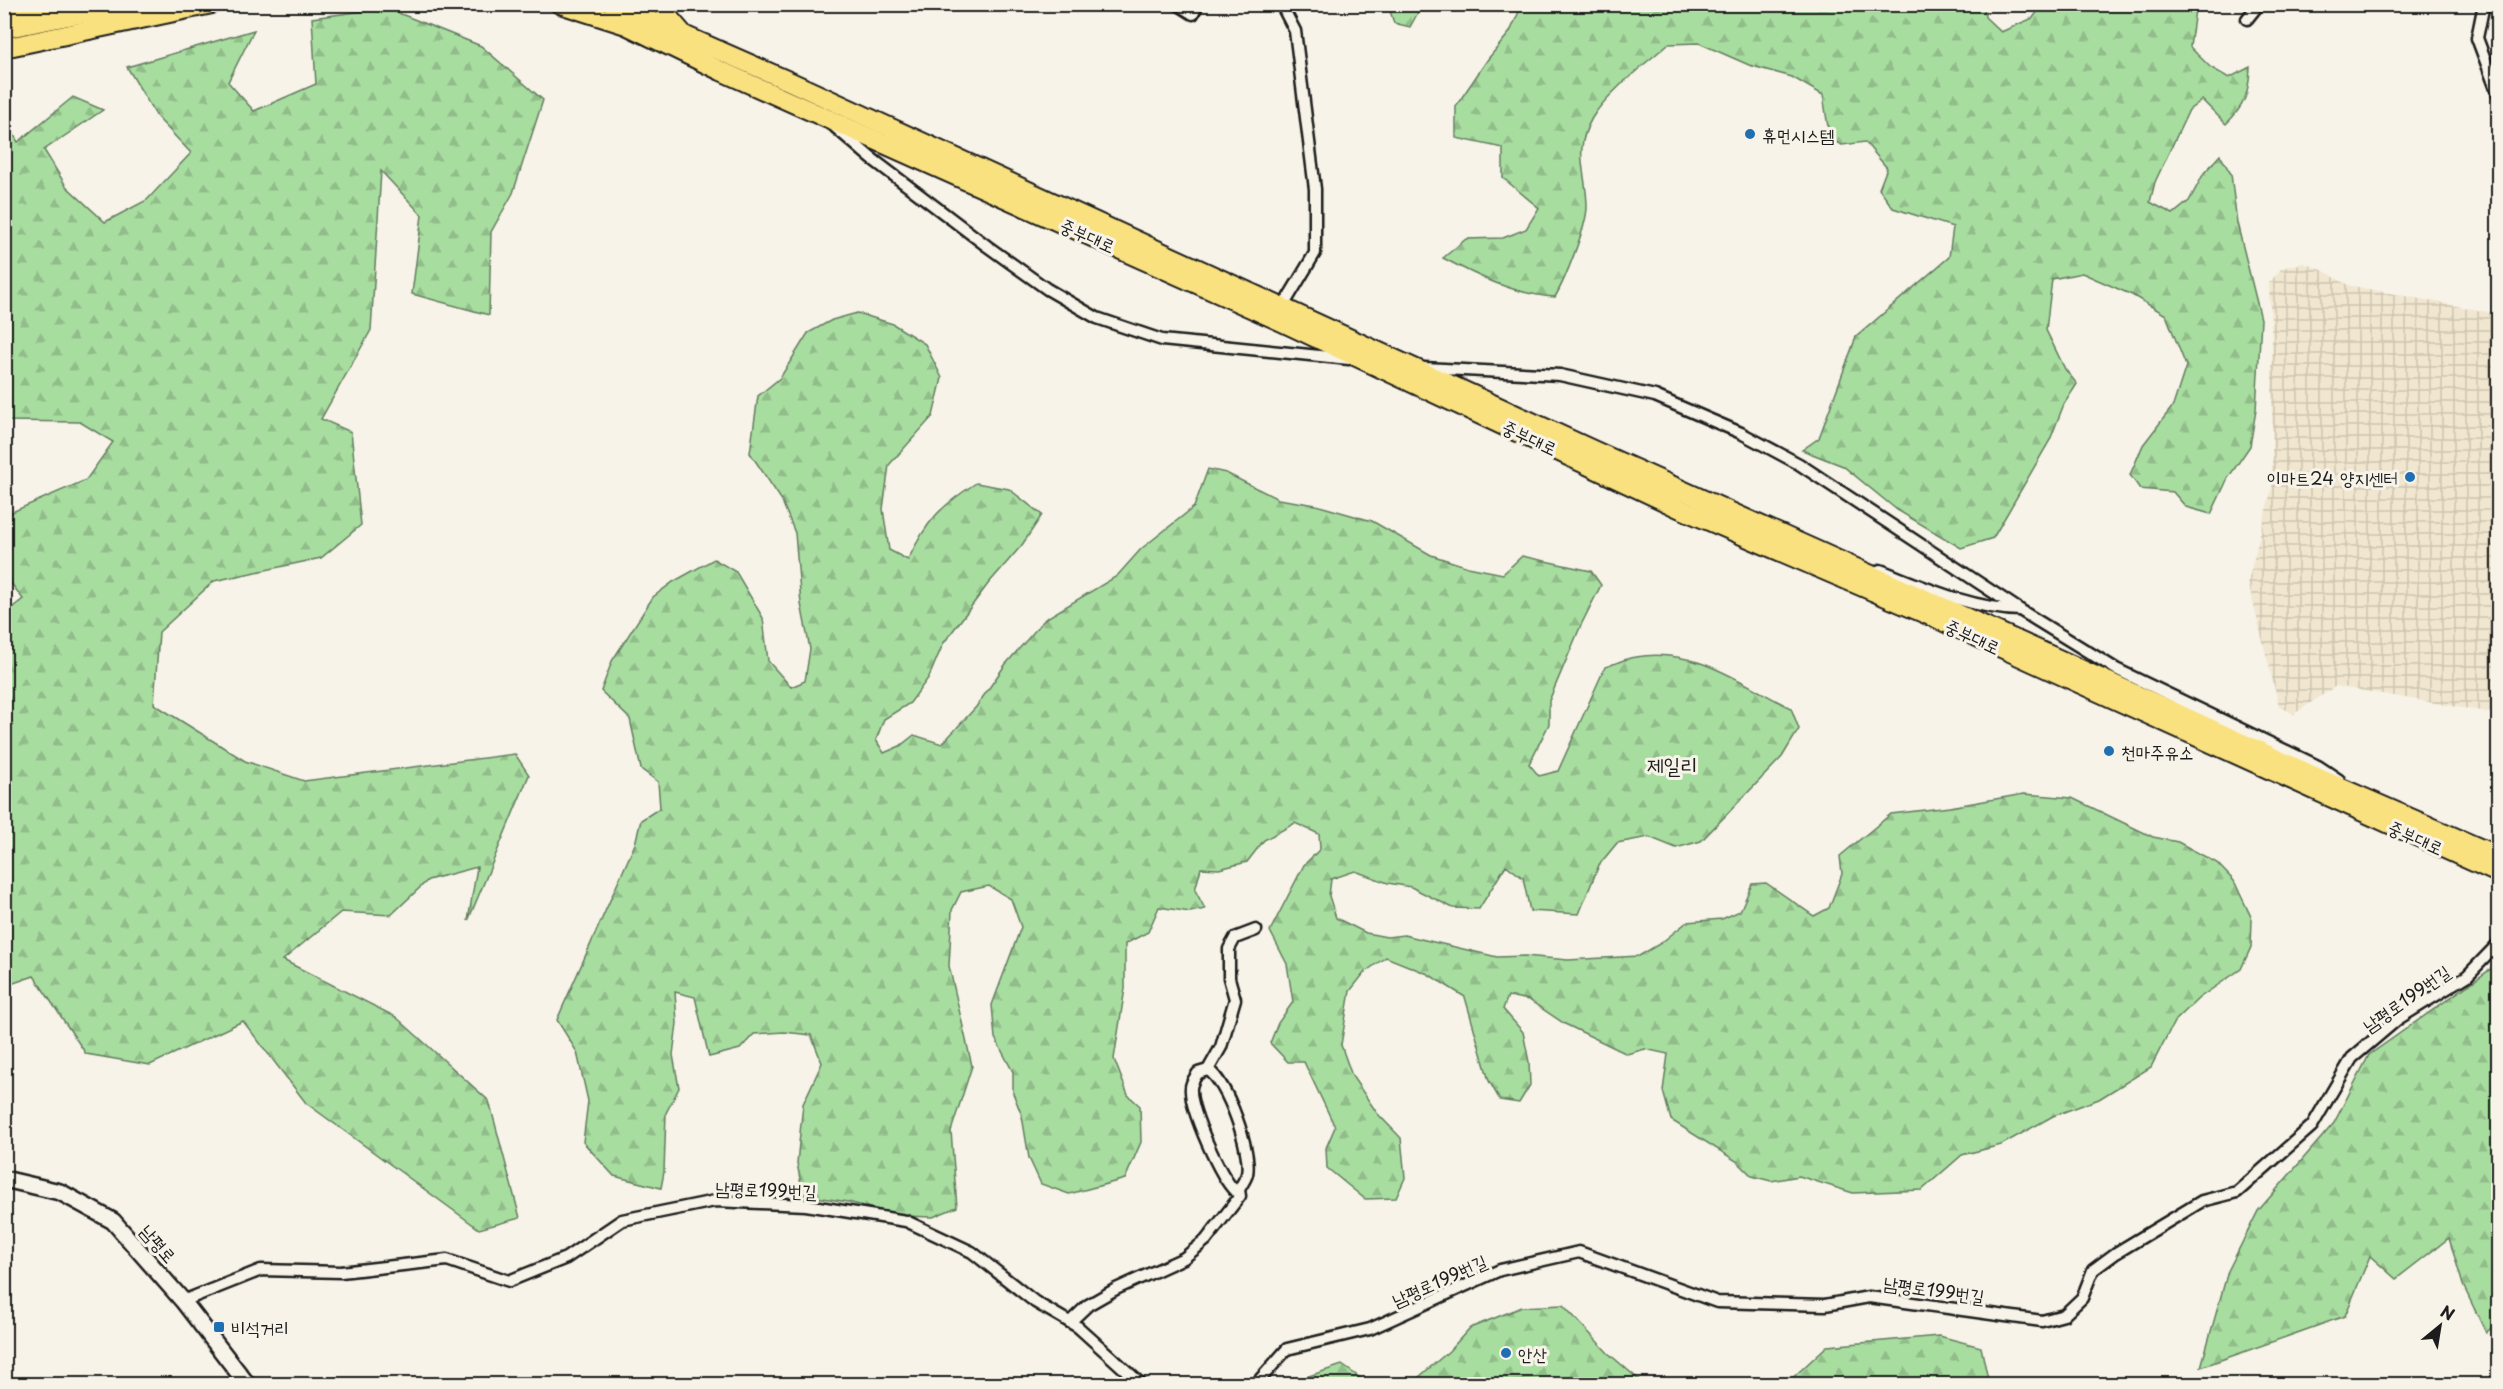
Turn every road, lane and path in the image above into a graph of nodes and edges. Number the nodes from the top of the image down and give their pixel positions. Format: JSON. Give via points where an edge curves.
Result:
{"nodes":[{"id":1,"x":139,"y":4,"type":"edge"},
{"id":2,"x":212,"y":4,"type":"edge"},
{"id":3,"x":560,"y":4,"type":"edge"},
{"id":4,"x":613,"y":4,"type":"edge"},
{"id":5,"x":663,"y":4,"type":"edge"},
{"id":6,"x":1177,"y":4,"type":"edge"},
{"id":7,"x":1198,"y":4,"type":"edge"},
{"id":8,"x":1281,"y":4,"type":"edge"},
{"id":9,"x":2259,"y":4,"type":"edge"},
{"id":10,"x":2484,"y":4,"type":"edge"},
{"id":11,"x":60,"y":9,"type":"edge"},
{"id":12,"x":4,"y":16,"type":"edge"},
{"id":13,"x":2247,"y":19,"type":"dead end"},
{"id":14,"x":4,"y":29,"type":"edge"},
{"id":15,"x":684,"y":35,"type":"junction"},
{"id":16,"x":4,"y":48,"type":"edge"},
{"id":17,"x":2499,"y":94,"type":"edge"},
{"id":18,"x":822,"y":115,"type":"junction"},
{"id":19,"x":1282,"y":308,"type":"junction"},
{"id":20,"x":1361,"y":360,"type":"junction"},
{"id":21,"x":1412,"y":367,"type":"junction"},
{"id":22,"x":1848,"y":565,"type":"junction"},
{"id":23,"x":2020,"y":610,"type":"junction"},
{"id":24,"x":2361,"y":795,"type":"junction"},
{"id":25,"x":2499,"y":856,"type":"edge"},
{"id":26,"x":2499,"y":873,"type":"edge"},
{"id":27,"x":1256,"y":930,"type":"dead end"},
{"id":28,"x":2499,"y":944,"type":"edge"},
{"id":29,"x":1208,"y":1070,"type":"junction"},
{"id":30,"x":4,"y":1179,"type":"edge"},
{"id":31,"x":1239,"y":1190,"type":"junction"},
{"id":32,"x":183,"y":1301,"type":"junction"},
{"id":33,"x":1070,"y":1322,"type":"junction"},
{"id":34,"x":247,"y":1384,"type":"edge"},
{"id":35,"x":1140,"y":1384,"type":"edge"},
{"id":36,"x":1256,"y":1384,"type":"edge"}],
"edges":[{"from":1,"to":11,"type":"main road"},
{"from":2,"to":16,"type":"main road"},
{"from":3,"to":18,"type":"main road","name":"중부대로","via":[[626,25]]},
{"from":4,"to":15,"type":"main road","name":"중부대로"},
{"from":5,"to":15,"type":"main road"},
{"from":6,"to":7,"type":"street","via":[[1193,14]]},
{"from":8,"to":19,"type":"street","via":[[1295,31],[1315,189],[1315,253]]},
{"from":9,"to":13,"type":"street"},
{"from":10,"to":17,"type":"street","via":[[2477,38]]},
{"from":11,"to":12,"type":"main road"},
{"from":11,"to":14,"type":"main road"},
{"from":15,"to":19,"type":"main road","name":"중부대로"},
{"from":18,"to":20,"type":"main road","name":"중부대로"},
{"from":18,"to":20,"type":"street","via":[[871,158],[987,246],[1047,289],[1097,318],[1162,340]]},
{"from":19,"to":21,"type":"main road","name":"중부대로"},
{"from":20,"to":26,"type":"main road","name":"중부대로","via":[[1682,509],[1935,618]]},
{"from":21,"to":22,"type":"main road","name":"중부대로"},
{"from":21,"to":23,"type":"street","via":[[1560,375],[1655,396],[1741,433],[1799,465]]},
{"from":22,"to":23,"type":"street","via":[[1879,569],[1934,591],[1997,609]]},
{"from":22,"to":24,"type":"main road","name":"중부대로"},
{"from":23,"to":24,"type":"street","via":[[2116,669],[2318,766]]},
{"from":24,"to":25,"type":"main road","name":"중부대로"},
{"from":27,"to":29,"type":"street","via":[[1235,938],[1230,949],[1229,978],[1235,999],[1221,1047]]},
{"from":28,"to":36,"type":"street","name":"남평로199번길","via":[[2467,976],[2398,1019],[2352,1058],[2312,1126],[2238,1192],[2202,1201],[2116,1253],[2093,1270],[2082,1298],[2064,1315],[2042,1321],[1869,1297],[1825,1305],[1718,1302],[1579,1252],[1500,1270],[1370,1329],[1287,1349]]},
{"from":29,"to":31,"type":"street","via":[[1228,1097],[1246,1148],[1247,1173]]},
{"from":29,"to":31,"type":"street","via":[[1198,1073],[1190,1092],[1218,1167],[1229,1186]]},
{"from":30,"to":32,"type":"street","name":"남평로","via":[[60,1192],[113,1221]]},
{"from":31,"to":33,"type":"street","via":[[1240,1196],[1206,1240],[1184,1258],[1088,1305]]},
{"from":32,"to":33,"type":"street","name":"남평로199번길","via":[[261,1270],[340,1272],[447,1260],[509,1281],[566,1258],[622,1220],[715,1202],[806,1205],[906,1221],[972,1252],[1035,1302]]},
{"from":32,"to":34,"type":"street","name":"남평로"},
{"from":33,"to":35,"type":"street","name":"남평로199번길"}]}
